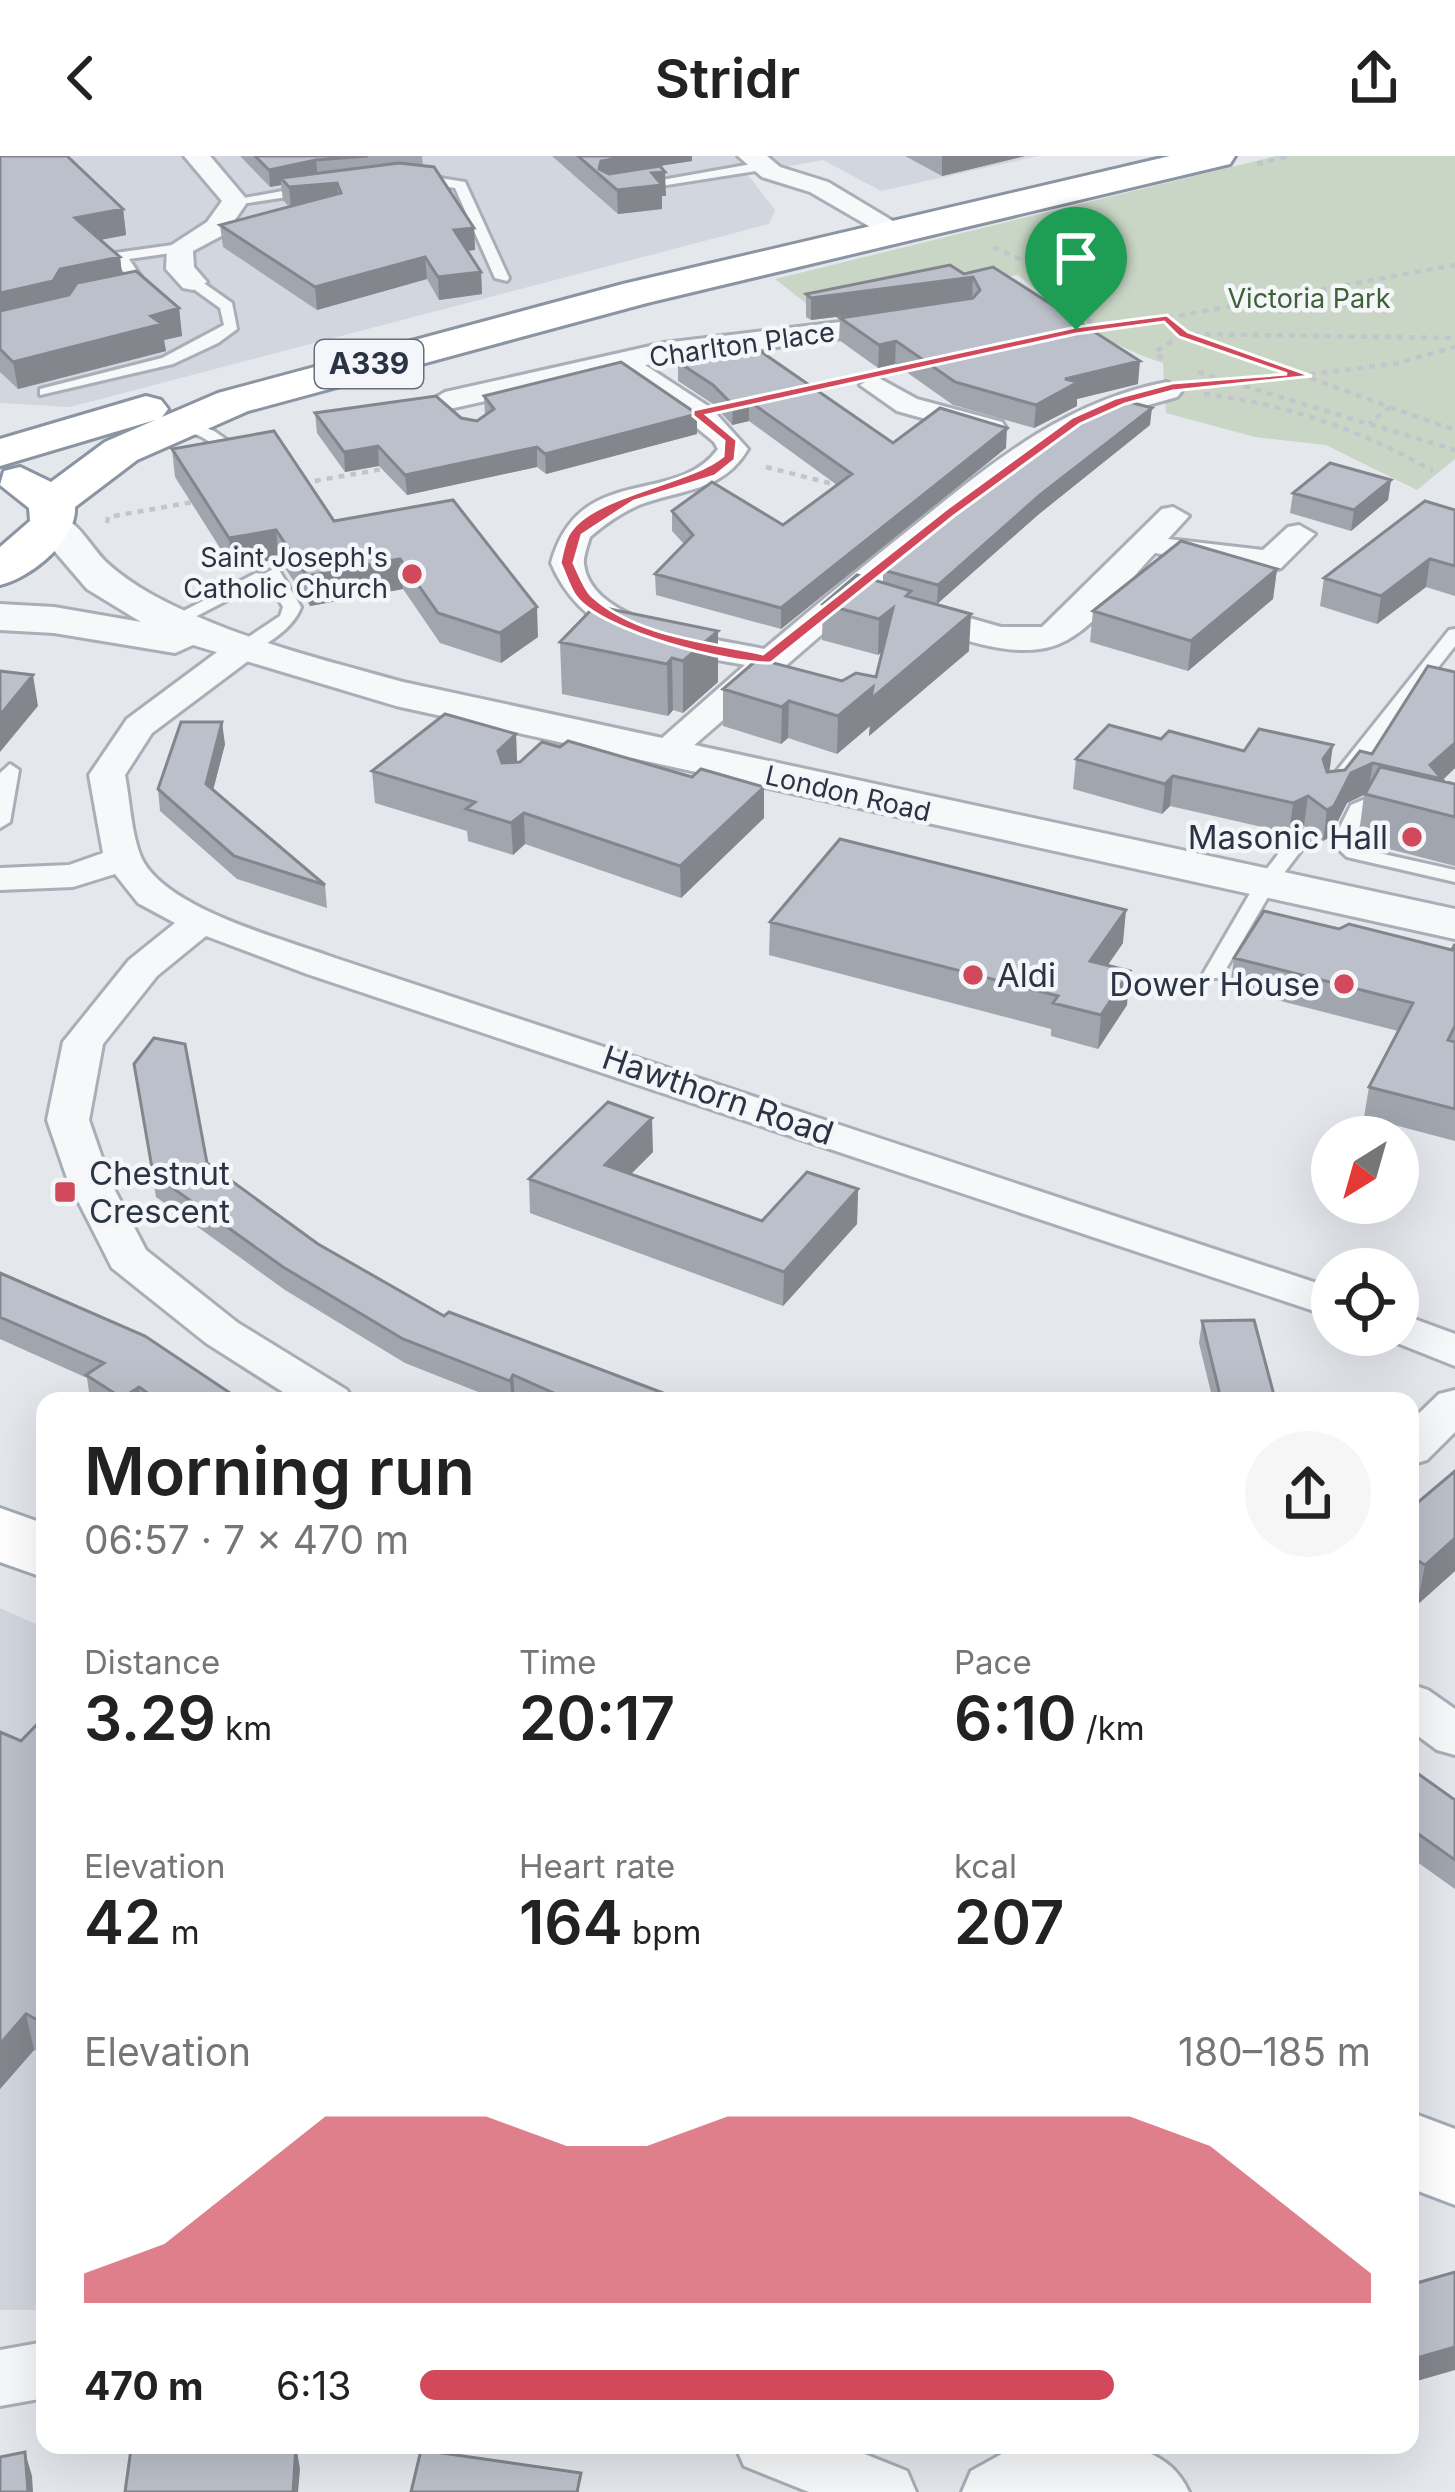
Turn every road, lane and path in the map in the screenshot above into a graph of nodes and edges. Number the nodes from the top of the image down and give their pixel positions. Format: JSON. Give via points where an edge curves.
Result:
{"nodes":[{"id":1,"x":197,"y":156,"type":"edge"},
{"id":2,"x":1217,"y":156,"type":"edge"},
{"id":3,"x":762,"y":165,"type":"edge"},
{"id":4,"x":1123,"y":168,"type":"edge"},
{"id":5,"x":384,"y":180,"type":"edge"},
{"id":6,"x":341,"y":186,"type":"edge"},
{"id":7,"x":608,"y":190,"type":"edge"},
{"id":8,"x":239,"y":214,"type":"junction"},
{"id":9,"x":814,"y":218,"type":"junction"},
{"id":10,"x":883,"y":223,"type":"junction"},
{"id":11,"x":984,"y":239,"type":"dead end"},
{"id":12,"x":180,"y":248,"type":"junction"},
{"id":13,"x":1455,"y":265,"type":"edge"},
{"id":14,"x":502,"y":278,"type":"dead end"},
{"id":15,"x":193,"y":283,"type":"joint"},
{"id":16,"x":106,"y":296,"type":"edge"},
{"id":17,"x":932,"y":316,"type":"edge"},
{"id":18,"x":1167,"y":318,"type":"junction"},
{"id":19,"x":1102,"y":327,"type":"junction"},
{"id":20,"x":1187,"y":334,"type":"junction"},
{"id":21,"x":1094,"y":339,"type":"edge"},
{"id":22,"x":1455,"y":343,"type":"edge"},
{"id":23,"x":1146,"y":359,"type":"dead end"},
{"id":24,"x":623,"y":364,"type":"junction"},
{"id":25,"x":1305,"y":376,"type":"junction"},
{"id":26,"x":1176,"y":379,"type":"junction"},
{"id":27,"x":862,"y":383,"type":"joint"},
{"id":28,"x":1229,"y":383,"type":"junction"},
{"id":29,"x":46,"y":392,"type":"edge"},
{"id":30,"x":789,"y":393,"type":"edge"},
{"id":31,"x":1390,"y":407,"type":"junction"},
{"id":32,"x":178,"y":422,"type":"junction"},
{"id":33,"x":1368,"y":425,"type":"junction"},
{"id":34,"x":476,"y":428,"type":"edge"},
{"id":35,"x":86,"y":429,"type":"junction"},
{"id":36,"x":1455,"y":430,"type":"edge"},
{"id":37,"x":0,"y":435,"type":"edge"},
{"id":38,"x":1040,"y":444,"type":"junction"},
{"id":39,"x":1455,"y":450,"type":"edge"},
{"id":40,"x":0,"y":453,"type":"edge"},
{"id":41,"x":239,"y":454,"type":"edge"},
{"id":42,"x":730,"y":458,"type":"junction"},
{"id":43,"x":407,"y":464,"type":"edge"},
{"id":44,"x":1432,"y":471,"type":"dead end"},
{"id":45,"x":0,"y":474,"type":"edge"},
{"id":46,"x":296,"y":484,"type":"edge"},
{"id":47,"x":207,"y":499,"type":"edge"},
{"id":48,"x":950,"y":513,"type":"junction"},
{"id":49,"x":52,"y":514,"type":"junction"},
{"id":50,"x":1173,"y":516,"type":"dead end"},
{"id":51,"x":108,"y":517,"type":"dead end"},
{"id":52,"x":1299,"y":534,"type":"dead end"},
{"id":53,"x":1140,"y":546,"type":"junction"},
{"id":54,"x":0,"y":571,"type":"edge"},
{"id":55,"x":847,"y":594,"type":"junction"},
{"id":56,"x":0,"y":617,"type":"edge"},
{"id":57,"x":162,"y":627,"type":"junction"},
{"id":58,"x":1455,"y":634,"type":"edge"},
{"id":59,"x":244,"y":649,"type":"junction"},
{"id":60,"x":757,"y":676,"type":"junction"},
{"id":61,"x":665,"y":753,"type":"junction"},
{"id":62,"x":10,"y":770,"type":"dead end"},
{"id":63,"x":1330,"y":793,"type":"edge"},
{"id":64,"x":0,"y":822,"type":"edge"},
{"id":65,"x":1455,"y":824,"type":"edge"},
{"id":66,"x":1302,"y":836,"type":"edge"},
{"id":67,"x":123,"y":859,"type":"junction"},
{"id":68,"x":1455,"y":876,"type":"edge"},
{"id":69,"x":0,"y":879,"type":"edge"},
{"id":70,"x":1266,"y":883,"type":"junction"},
{"id":71,"x":201,"y":921,"type":"junction"},
{"id":72,"x":1455,"y":924,"type":"edge"},
{"id":73,"x":1213,"y":974,"type":"dead end"},
{"id":74,"x":1311,"y":1296,"type":"edge"},
{"id":75,"x":1419,"y":1336,"type":"edge"},
{"id":76,"x":1455,"y":1351,"type":"edge"},
{"id":77,"x":316,"y":1392,"type":"edge"},
{"id":78,"x":1455,"y":1406,"type":"edge"},
{"id":79,"x":1419,"y":1440,"type":"edge"},
{"id":80,"x":0,"y":1533,"type":"edge"},
{"id":81,"x":36,"y":1549,"type":"edge"},
{"id":82,"x":1419,"y":1710,"type":"edge"},
{"id":83,"x":1455,"y":1736,"type":"edge"},
{"id":84,"x":1419,"y":2152,"type":"edge"},
{"id":85,"x":1455,"y":2168,"type":"edge"},
{"id":86,"x":36,"y":2372,"type":"edge"},
{"id":87,"x":0,"y":2378,"type":"edge"},
{"id":88,"x":789,"y":2454,"type":"edge"},
{"id":89,"x":1150,"y":2471,"type":"edge"},
{"id":90,"x":884,"y":2492,"type":"edge"},
{"id":91,"x":994,"y":2492,"type":"edge"}],
"edges":[{"from":1,"to":8,"type":"street"},
{"from":2,"to":4,"type":"main road","number":"A339"},
{"from":3,"to":7,"type":"lane"},
{"from":3,"to":9,"type":"street","via":[[776,188]]},
{"from":3,"to":10,"type":"street"},
{"from":4,"to":10,"type":"main road","number":"A339"},
{"from":5,"to":14,"type":"lane","via":[[423,176],[460,185]]},
{"from":6,"to":8,"type":"lane"},
{"from":8,"to":12,"type":"street"},
{"from":9,"to":10,"type":"main road"},
{"from":9,"to":35,"type":"main road","number":"A339"},
{"from":10,"to":32,"type":"main road","number":"A339"},
{"from":11,"to":19,"type":"path","via":[[1056,275],[1052,293]]},
{"from":12,"to":15,"type":"street","via":[[179,269]]},
{"from":12,"to":16,"type":"lane","via":[[120,256],[142,289]]},
{"from":13,"to":18,"type":"path"},
{"from":15,"to":29,"type":"lane","via":[[227,306],[232,326],[212,343]]},
{"from":17,"to":24,"type":"street","name":"Charlton Place"},
{"from":18,"to":19,"type":"path"},
{"from":18,"to":20,"type":"path"},
{"from":19,"to":21,"type":"path","via":[[1076,330]]},
{"from":20,"to":22,"type":"path"},
{"from":20,"to":23,"type":"path","via":[[1155,352],[1163,360]]},
{"from":20,"to":25,"type":"path"},
{"from":22,"to":25,"type":"path","via":[[1394,364]]},
{"from":24,"to":34,"type":"street","name":"Charlton Place","via":[[434,403]]},
{"from":24,"to":42,"type":"street","name":"Charlton Place","via":[[730,440]]},
{"from":25,"to":28,"type":"path"},
{"from":25,"to":31,"type":"path"},
{"from":26,"to":28,"type":"path"},
{"from":26,"to":28,"type":"path"},
{"from":26,"to":38,"type":"street"},
{"from":26,"to":44,"type":"path","via":[[1316,416]]},
{"from":27,"to":30,"type":"path"},
{"from":27,"to":38,"type":"street","via":[[907,405]]},
{"from":28,"to":33,"type":"path"},
{"from":31,"to":33,"type":"path"},
{"from":31,"to":36,"type":"path"},
{"from":32,"to":41,"type":"lane"},
{"from":32,"to":49,"type":"main road","number":"A339","via":[[121,451]]},
{"from":33,"to":39,"type":"path"},
{"from":35,"to":37,"type":"main road"},
{"from":35,"to":40,"type":"main road","number":"A339"},
{"from":38,"to":48,"type":"street"},
{"from":42,"to":48,"type":"path"},
{"from":42,"to":60,"type":"street","via":[[711,473],[599,513],[575,533],[567,563],[583,597],[620,621]]},
{"from":43,"to":46,"type":"path"},
{"from":45,"to":49,"type":"main road","via":[[32,487]]},
{"from":47,"to":51,"type":"path"},
{"from":48,"to":55,"type":"street"},
{"from":49,"to":54,"type":"main road","number":"A339"},
{"from":49,"to":57,"type":"street","name":"London Road","via":[[98,578]]},
{"from":50,"to":53,"type":"street"},
{"from":52,"to":53,"type":"street","via":[[1270,561]]},
{"from":53,"to":55,"type":"street","via":[[1066,630],[1048,637],[1001,635]]},
{"from":55,"to":60,"type":"street"},
{"from":56,"to":57,"type":"street","name":"London Road"},
{"from":57,"to":59,"type":"street","name":"London Road"},
{"from":57,"to":59,"type":"lane","via":[[265,576],[292,607],[288,619]]},
{"from":58,"to":63,"type":"lane"},
{"from":59,"to":61,"type":"street","name":"London Road","via":[[562,740]]},
{"from":59,"to":67,"type":"street","via":[[139,727],[107,775]]},
{"from":60,"to":61,"type":"street"},
{"from":61,"to":70,"type":"street","name":"London Road","via":[[710,777]]},
{"from":62,"to":64,"type":"lane"},
{"from":65,"to":68,"type":"lane","via":[[1370,803],[1358,809],[1342,843],[1354,853]]},
{"from":66,"to":70,"type":"lane"},
{"from":67,"to":69,"type":"street","via":[[73,876]]},
{"from":67,"to":71,"type":"street","name":"Hawthorn Road","via":[[151,895]]},
{"from":70,"to":72,"type":"street","name":"London Road"},
{"from":70,"to":73,"type":"lane","via":[[1251,928]]},
{"from":71,"to":74,"type":"street","name":"Hawthorn Road"},
{"from":71,"to":77,"type":"street","via":[[143,968],[83,1042],[68,1120],[128,1258],[221,1333]]},
{"from":75,"to":76,"type":"street"},
{"from":78,"to":79,"type":"street"},
{"from":80,"to":81,"type":"main road"},
{"from":82,"to":83,"type":"street"},
{"from":84,"to":85,"type":"main road"},
{"from":86,"to":87,"type":"street"},
{"from":88,"to":90,"type":"street"},
{"from":89,"to":91,"type":"street","via":[[1072,2461],[1039,2466]]}]}
